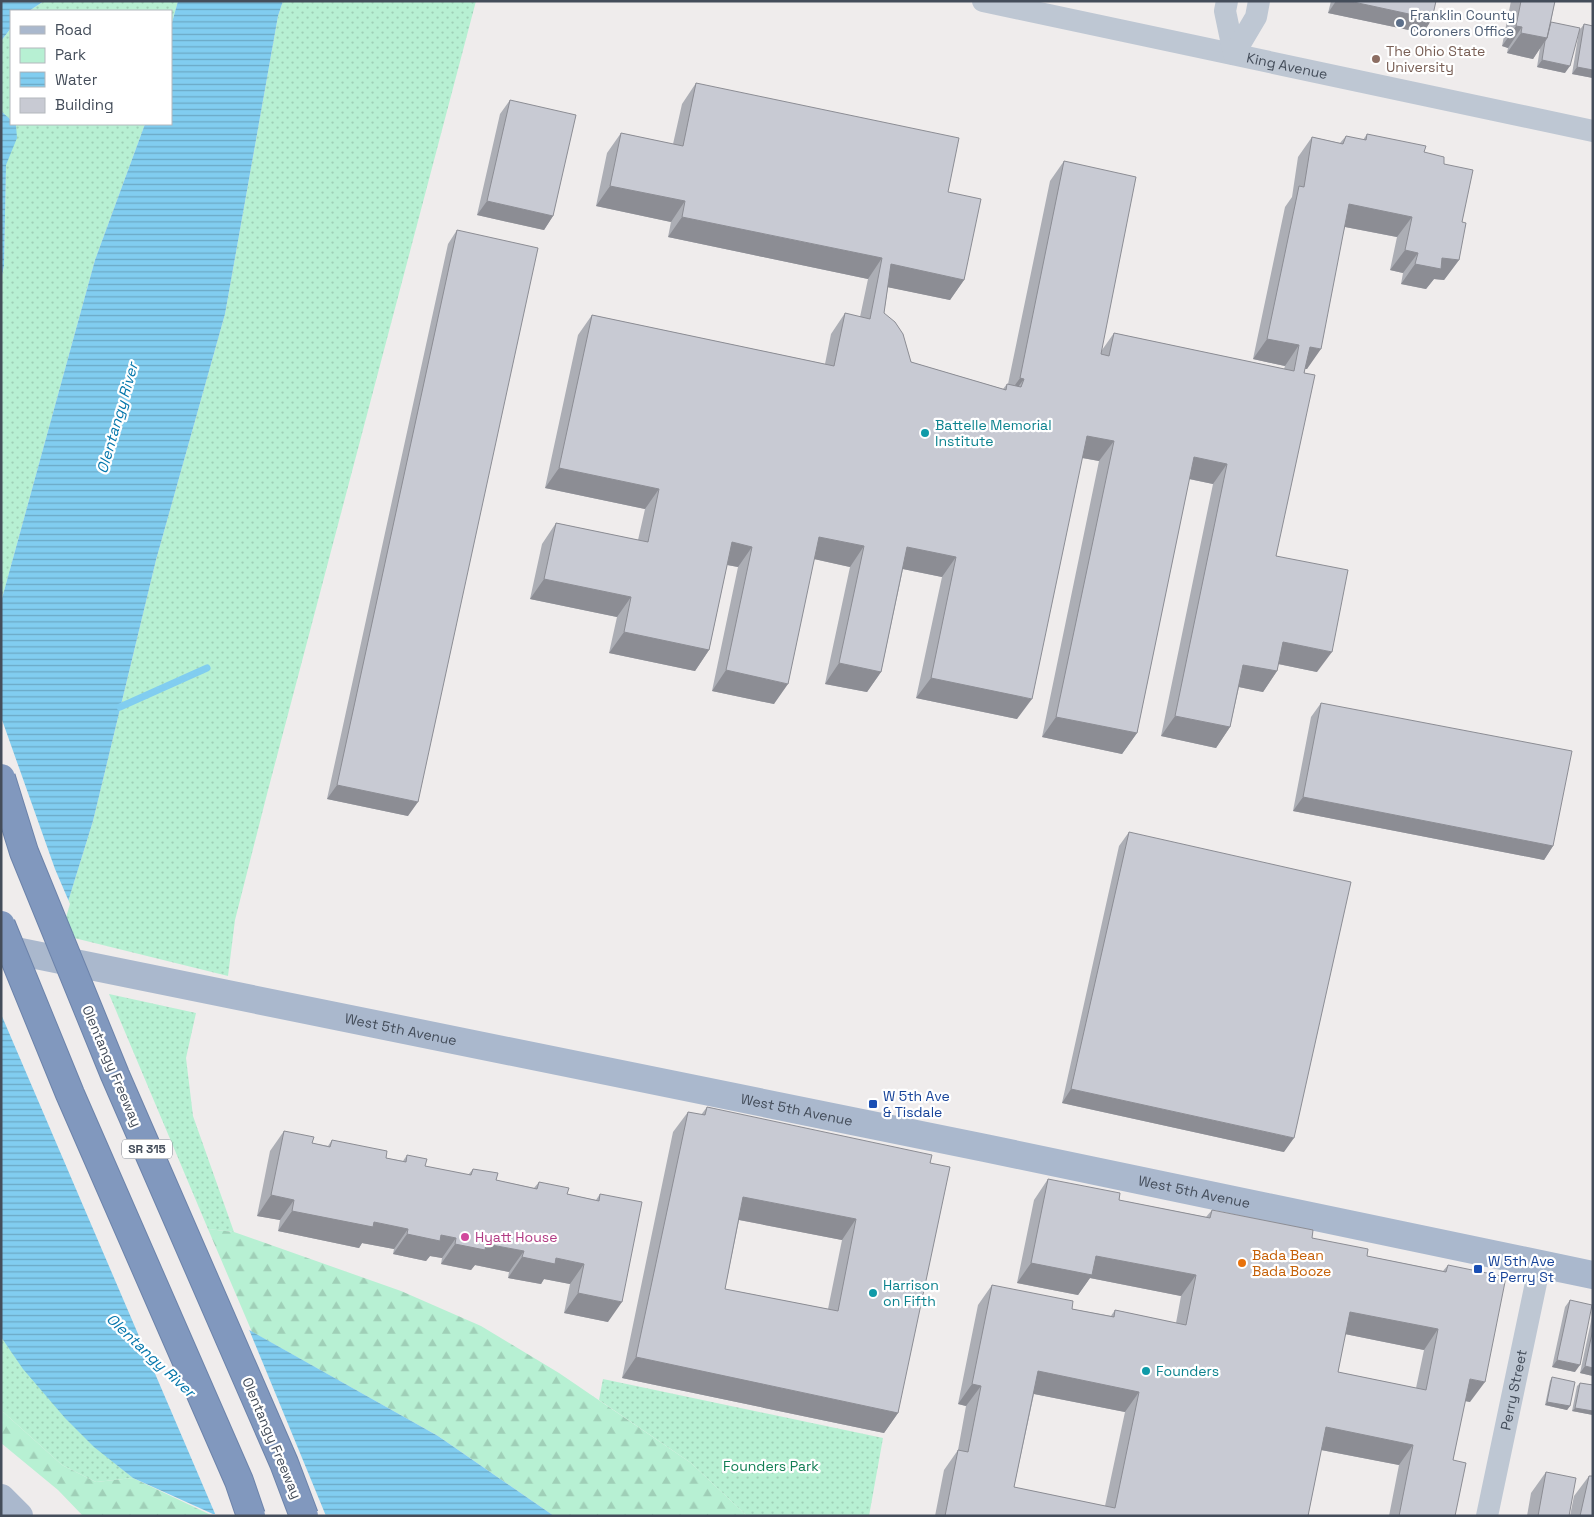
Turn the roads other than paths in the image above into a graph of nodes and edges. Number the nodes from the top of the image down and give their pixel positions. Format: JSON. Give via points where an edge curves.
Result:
{"nodes":[{"id":1,"x":983,"y":1,"type":"edge"},
{"id":2,"x":1227,"y":1,"type":"edge"},
{"id":3,"x":1259,"y":1,"type":"edge"},
{"id":4,"x":1234,"y":54,"type":"junction"},
{"id":5,"x":1593,"y":131,"type":"edge"},
{"id":6,"x":1,"y":778,"type":"edge"},
{"id":7,"x":1,"y":925,"type":"edge"},
{"id":8,"x":1,"y":948,"type":"edge"},
{"id":9,"x":1540,"y":1264,"type":"junction"},
{"id":10,"x":1593,"y":1275,"type":"edge"},
{"id":11,"x":1,"y":1498,"type":"edge"},
{"id":12,"x":19,"y":1516,"type":"edge"},
{"id":13,"x":251,"y":1516,"type":"edge"},
{"id":14,"x":304,"y":1516,"type":"edge"},
{"id":15,"x":1487,"y":1516,"type":"edge"}],
"edges":[{"from":1,"to":4,"type":"street","name":"King Avenue"},
{"from":2,"to":4,"type":"street","via":[[1225,11]]},
{"from":3,"to":4,"type":"street","via":[[1256,17]]},
{"from":4,"to":5,"type":"street","name":"King Avenue"},
{"from":6,"to":14,"type":"highway","name":"Olentangy Freeway","number":"SR 315","bridge":true,"via":[[24,852],[108,1058]]},
{"from":7,"to":13,"type":"highway","bridge":true,"via":[[70,1094],[239,1481]]},
{"from":8,"to":9,"type":"main road","name":"West 5th Avenue","bridge":true},
{"from":9,"to":10,"type":"main road","name":"West 5th Avenue"},
{"from":9,"to":15,"type":"street","name":"Perry Street"},
{"from":11,"to":12,"type":"main road"}]}
